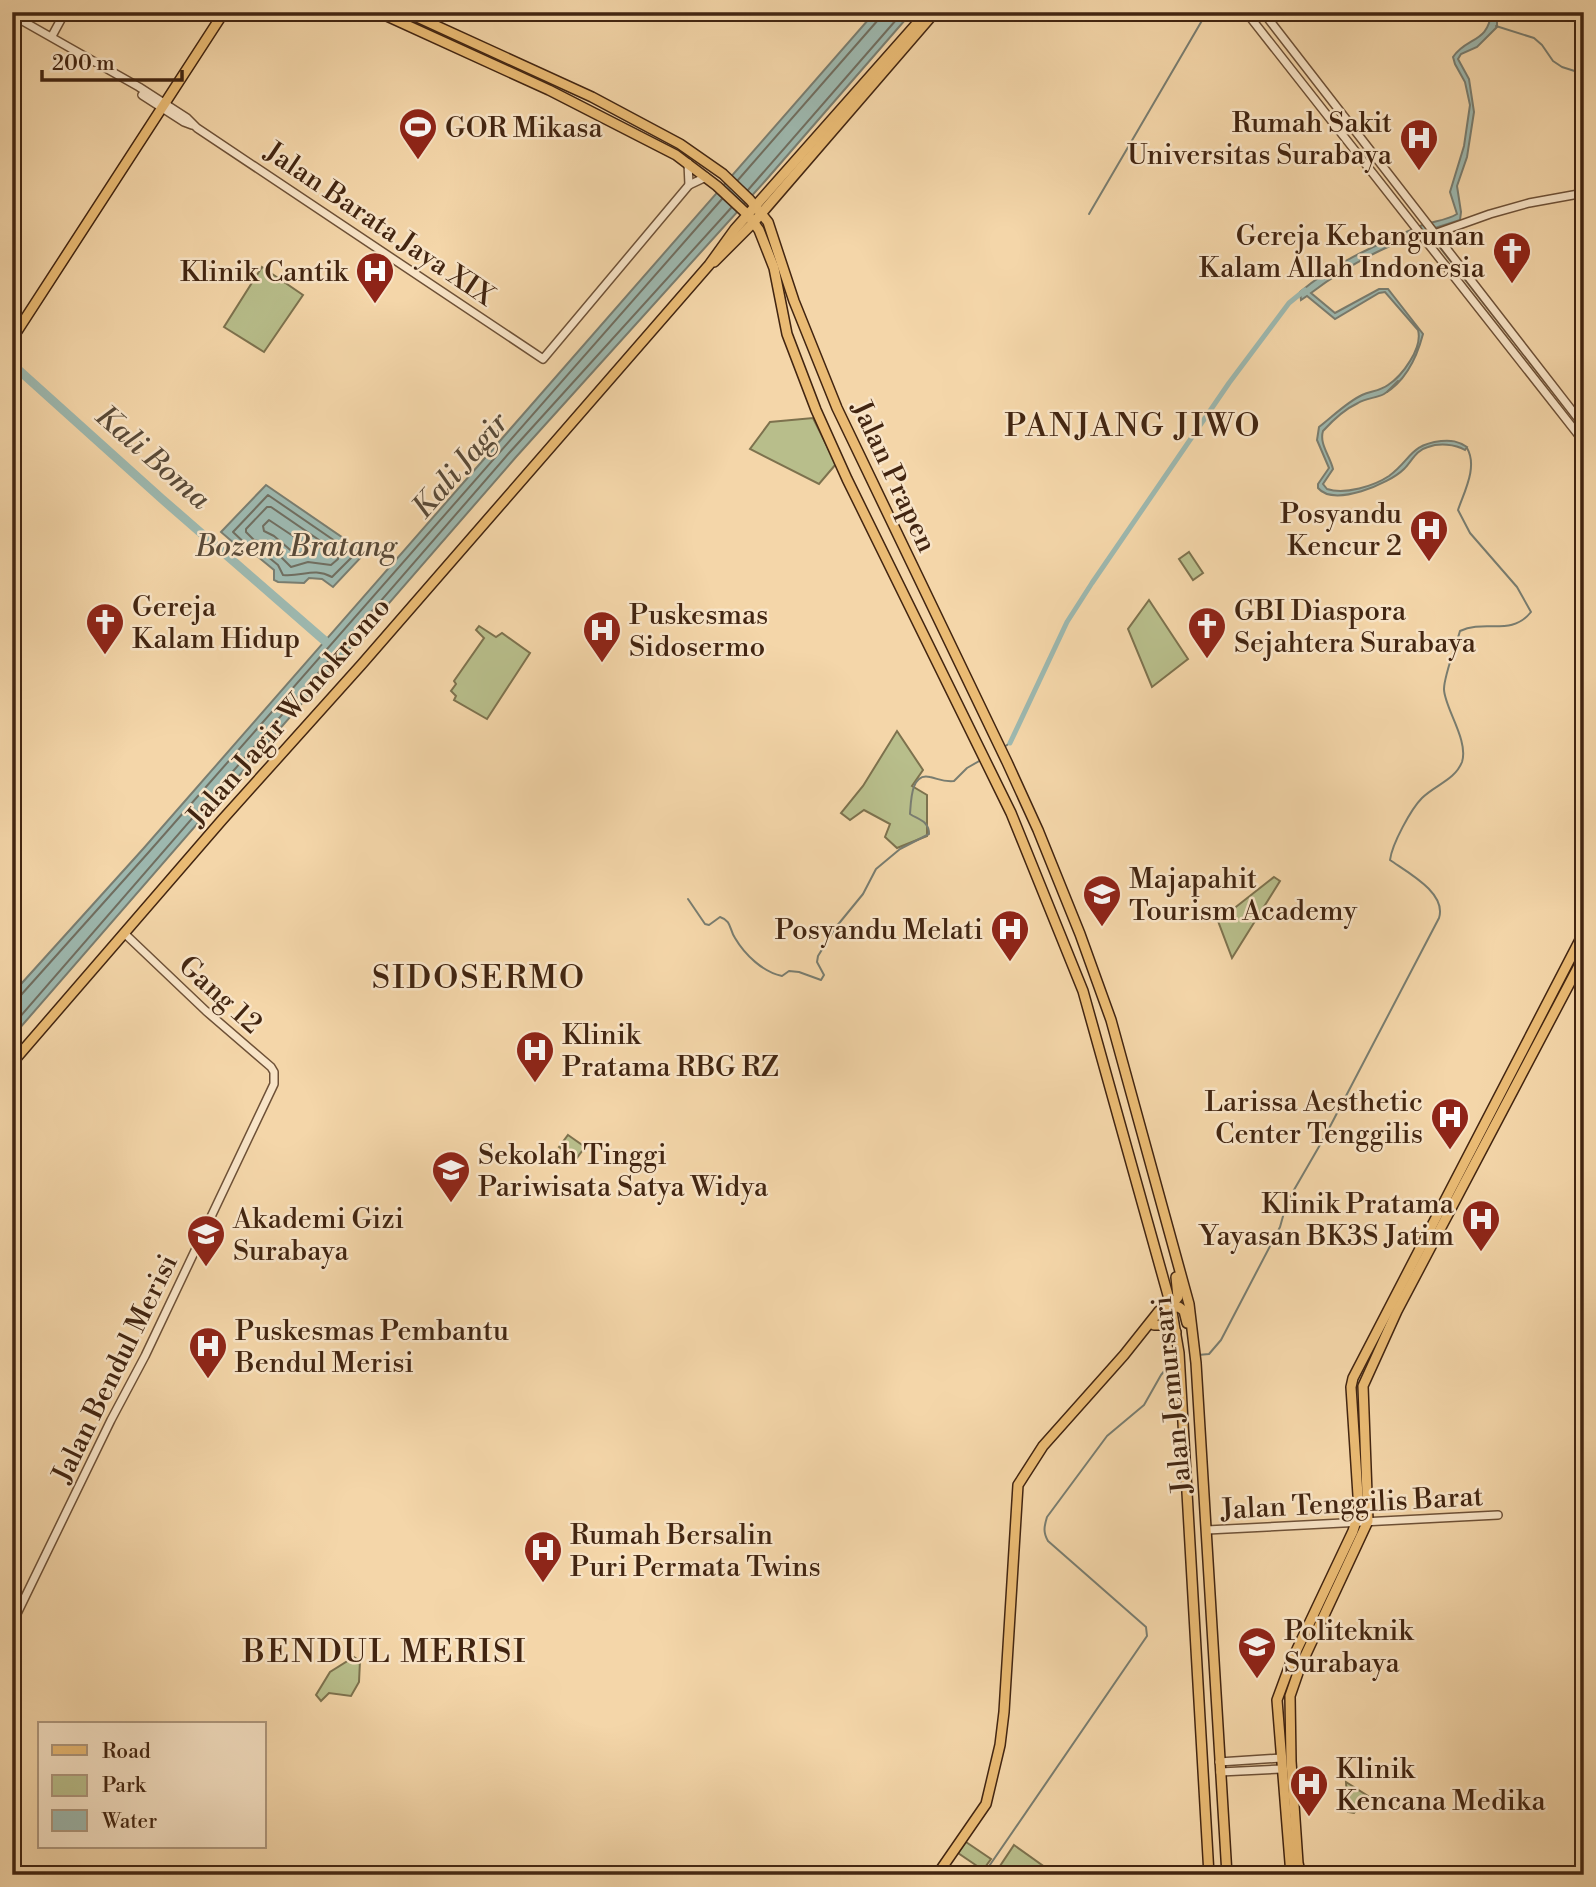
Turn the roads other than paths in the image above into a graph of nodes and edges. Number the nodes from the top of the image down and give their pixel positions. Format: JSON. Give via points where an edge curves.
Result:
{"nodes":[{"id":1,"x":65,"y":12,"type":"edge"},
{"id":2,"x":224,"y":12,"type":"edge"},
{"id":3,"x":378,"y":12,"type":"edge"},
{"id":4,"x":406,"y":12,"type":"edge"},
{"id":5,"x":927,"y":12,"type":"edge"},
{"id":6,"x":935,"y":12,"type":"edge"},
{"id":7,"x":1246,"y":12,"type":"edge"},
{"id":8,"x":1263,"y":13,"type":"edge"},
{"id":9,"x":12,"y":15,"type":"edge"},
{"id":10,"x":1253,"y":23,"type":"junction"},
{"id":11,"x":1272,"y":24,"type":"junction"},
{"id":12,"x":1263,"y":34,"type":"junction"},
{"id":13,"x":52,"y":36,"type":"junction"},
{"id":14,"x":515,"y":62,"type":"junction"},
{"id":15,"x":511,"y":72,"type":"junction"},
{"id":16,"x":164,"y":106,"type":"junction"},
{"id":17,"x":1340,"y":112,"type":"junction"},
{"id":18,"x":1346,"y":119,"type":"junction"},
{"id":19,"x":1331,"y":120,"type":"junction"},
{"id":20,"x":1337,"y":128,"type":"junction"},
{"id":21,"x":688,"y":163,"type":"junction"},
{"id":22,"x":706,"y":177,"type":"junction"},
{"id":23,"x":689,"y":185,"type":"junction"},
{"id":24,"x":784,"y":187,"type":"junction"},
{"id":25,"x":1584,"y":194,"type":"edge"},
{"id":26,"x":756,"y":206,"type":"junction"},
{"id":27,"x":748,"y":215,"type":"junction"},
{"id":28,"x":770,"y":227,"type":"junction"},
{"id":29,"x":1432,"y":233,"type":"junction"},
{"id":30,"x":740,"y":237,"type":"junction"},
{"id":31,"x":765,"y":243,"type":"junction"},
{"id":32,"x":709,"y":264,"type":"junction"},
{"id":33,"x":799,"y":337,"type":"junction"},
{"id":34,"x":12,"y":339,"type":"edge"},
{"id":35,"x":1584,"y":426,"type":"edge"},
{"id":36,"x":1582,"y":436,"type":"edge"},
{"id":37,"x":909,"y":584,"type":"junction"},
{"id":38,"x":1002,"y":753,"type":"joint"},
{"id":39,"x":983,"y":759,"type":"joint"},
{"id":40,"x":1584,"y":932,"type":"edge"},
{"id":41,"x":124,"y":933,"type":"junction"},
{"id":42,"x":1584,"y":956,"type":"edge"},
{"id":43,"x":1546,"y":1013,"type":"junction"},
{"id":44,"x":1111,"y":1020,"type":"junction"},
{"id":45,"x":1093,"y":1026,"type":"junction"},
{"id":46,"x":12,"y":1063,"type":"edge"},
{"id":47,"x":272,"y":1094,"type":"joint"},
{"id":48,"x":1480,"y":1131,"type":"junction"},
{"id":49,"x":1489,"y":1137,"type":"junction"},
{"id":50,"x":1177,"y":1258,"type":"junction"},
{"id":51,"x":1171,"y":1307,"type":"junction"},
{"id":52,"x":1393,"y":1309,"type":"junction"},
{"id":53,"x":1154,"y":1325,"type":"junction"},
{"id":54,"x":1176,"y":1332,"type":"junction"},
{"id":55,"x":1135,"y":1343,"type":"junction"},
{"id":56,"x":1193,"y":1352,"type":"junction"},
{"id":57,"x":1498,"y":1515,"type":"dead end"},
{"id":58,"x":1368,"y":1521,"type":"junction"},
{"id":59,"x":1356,"y":1522,"type":"junction"},
{"id":60,"x":1207,"y":1530,"type":"junction"},
{"id":61,"x":12,"y":1624,"type":"edge"},
{"id":62,"x":1281,"y":1758,"type":"junction"},
{"id":63,"x":1219,"y":1767,"type":"junction"},
{"id":64,"x":1281,"y":1769,"type":"junction"},
{"id":65,"x":1224,"y":1810,"type":"junction"},
{"id":66,"x":1205,"y":1811,"type":"junction"},
{"id":67,"x":1289,"y":1815,"type":"junction"},
{"id":68,"x":937,"y":1875,"type":"edge"},
{"id":69,"x":1209,"y":1875,"type":"edge"},
{"id":70,"x":1227,"y":1875,"type":"edge"},
{"id":71,"x":1291,"y":1875,"type":"edge"},
{"id":72,"x":1301,"y":1875,"type":"edge"}],
"edges":[{"from":1,"to":13,"type":"street"},
{"from":2,"to":16,"type":"main road"},
{"from":3,"to":15,"type":"main road","name":"Jalan Prapen"},
{"from":4,"to":14,"type":"main road","name":"Jalan Prapen"},
{"from":5,"to":26,"type":"main road"},
{"from":6,"to":24,"type":"main road"},
{"from":7,"to":10,"type":"street"},
{"from":8,"to":10,"type":"street"},
{"from":8,"to":11,"type":"street"},
{"from":9,"to":13,"type":"street","name":"Jalan Barata Jaya XIX"},
{"from":10,"to":12,"type":"street"},
{"from":11,"to":12,"type":"street"},
{"from":11,"to":17,"type":"street"},
{"from":12,"to":19,"type":"street"},
{"from":13,"to":16,"type":"street","name":"Jalan Barata Jaya XIX"},
{"from":14,"to":15,"type":"main road"},
{"from":14,"to":26,"type":"main road","name":"Jalan Prapen","via":[[621,111],[683,146],[723,174]]},
{"from":15,"to":21,"type":"main road","name":"Jalan Prapen"},
{"from":16,"to":23,"type":"street","name":"Jalan Barata Jaya XIX","via":[[543,359]]},
{"from":16,"to":34,"type":"main road"},
{"from":17,"to":18,"type":"street"},
{"from":17,"to":19,"type":"street"},
{"from":18,"to":20,"type":"street"},
{"from":18,"to":29,"type":"street"},
{"from":19,"to":20,"type":"street"},
{"from":20,"to":36,"type":"street"},
{"from":21,"to":22,"type":"main road","name":"Jalan Prapen"},
{"from":21,"to":23,"type":"street"},
{"from":22,"to":23,"type":"street"},
{"from":22,"to":27,"type":"main road","name":"Jalan Prapen"},
{"from":24,"to":26,"type":"main road"},
{"from":24,"to":28,"type":"main road"},
{"from":25,"to":29,"type":"street","via":[[1529,203]]},
{"from":26,"to":27,"type":"main road"},
{"from":26,"to":28,"type":"main road","name":"Jalan Prapen"},
{"from":27,"to":30,"type":"main road","name":"Jalan Jagir Wonokromo"},
{"from":27,"to":31,"type":"main road","name":"Jalan Prapen"},
{"from":27,"to":32,"type":"main road","name":"Jalan Jagir Wonokromo"},
{"from":28,"to":33,"type":"main road","name":"Jalan Prapen"},
{"from":29,"to":35,"type":"street"},
{"from":30,"to":31,"type":"main road","via":[[753,236]]},
{"from":30,"to":32,"type":"main road","name":"Jalan Jagir Wonokromo"},
{"from":31,"to":33,"type":"main road","name":"Jalan Prapen","via":[[782,315]]},
{"from":32,"to":41,"type":"main road","name":"Jalan Jagir Wonokromo"},
{"from":33,"to":37,"type":"main road","name":"Jalan Prapen","via":[[836,408]]},
{"from":33,"to":37,"type":"main road","name":"Jalan Prapen","via":[[817,410],[847,480]]},
{"from":37,"to":38,"type":"main road","name":"Jalan Prapen"},
{"from":37,"to":39,"type":"main road","name":"Jalan Prapen"},
{"from":38,"to":44,"type":"main road","name":"Jalan Jemursari","via":[[1042,839]]},
{"from":39,"to":45,"type":"main road","name":"Jalan Jemursari","via":[[1058,927]]},
{"from":40,"to":43,"type":"main road"},
{"from":41,"to":46,"type":"main road","name":"Jalan Jagir Wonokromo"},
{"from":41,"to":47,"type":"street","name":"Gang 12","via":[[271,1067],[275,1077]]},
{"from":42,"to":43,"type":"main road"},
{"from":43,"to":48,"type":"main road"},
{"from":43,"to":49,"type":"main road"},
{"from":44,"to":45,"type":"main road"},
{"from":44,"to":50,"type":"main road","name":"Jalan Jemursari"},
{"from":45,"to":51,"type":"main road","name":"Jalan Jemursari"},
{"from":47,"to":61,"type":"street","name":"Jalan Bendul Merisi"},
{"from":48,"to":49,"type":"main road"},
{"from":48,"to":52,"type":"main road"},
{"from":49,"to":52,"type":"main road"},
{"from":50,"to":51,"type":"main road","via":[[1174,1268],[1179,1292]]},
{"from":50,"to":56,"type":"main road","name":"Jalan Jemursari","via":[[1189,1304]]},
{"from":51,"to":53,"type":"main road"},
{"from":51,"to":54,"type":"main road","name":"Jalan Jemursari"},
{"from":51,"to":55,"type":"main road","via":[[1159,1311]]},
{"from":51,"to":56,"type":"main road","via":[[1184,1311]]},
{"from":52,"to":58,"type":"main road","via":[[1363,1386]]},
{"from":52,"to":59,"type":"main road","via":[[1350,1387]]},
{"from":53,"to":54,"type":"main road"},
{"from":53,"to":55,"type":"main road"},
{"from":54,"to":66,"type":"main road","name":"Jalan Jemursari"},
{"from":55,"to":68,"type":"main road","via":[[1047,1443],[1018,1489],[1000,1745],[986,1804]]},
{"from":56,"to":60,"type":"main road","name":"Jalan Jemursari"},
{"from":57,"to":58,"type":"street","name":"Jalan Tenggilis Barat"},
{"from":58,"to":59,"type":"street","name":"Jalan Tenggilis Barat"},
{"from":58,"to":67,"type":"main road","via":[[1292,1687]]},
{"from":59,"to":60,"type":"street","name":"Jalan Tenggilis Barat"},
{"from":59,"to":62,"type":"main road","via":[[1277,1700]]},
{"from":60,"to":63,"type":"main road","name":"Jalan Jemursari"},
{"from":62,"to":63,"type":"street"},
{"from":62,"to":64,"type":"main road"},
{"from":63,"to":64,"type":"street"},
{"from":63,"to":65,"type":"main road","name":"Jalan Jemursari"},
{"from":64,"to":67,"type":"main road"},
{"from":65,"to":66,"type":"main road"},
{"from":65,"to":70,"type":"main road","name":"Jalan Jemursari"},
{"from":66,"to":69,"type":"main road","name":"Jalan Jemursari"},
{"from":67,"to":71,"type":"main road"},
{"from":67,"to":72,"type":"main road"}]}
